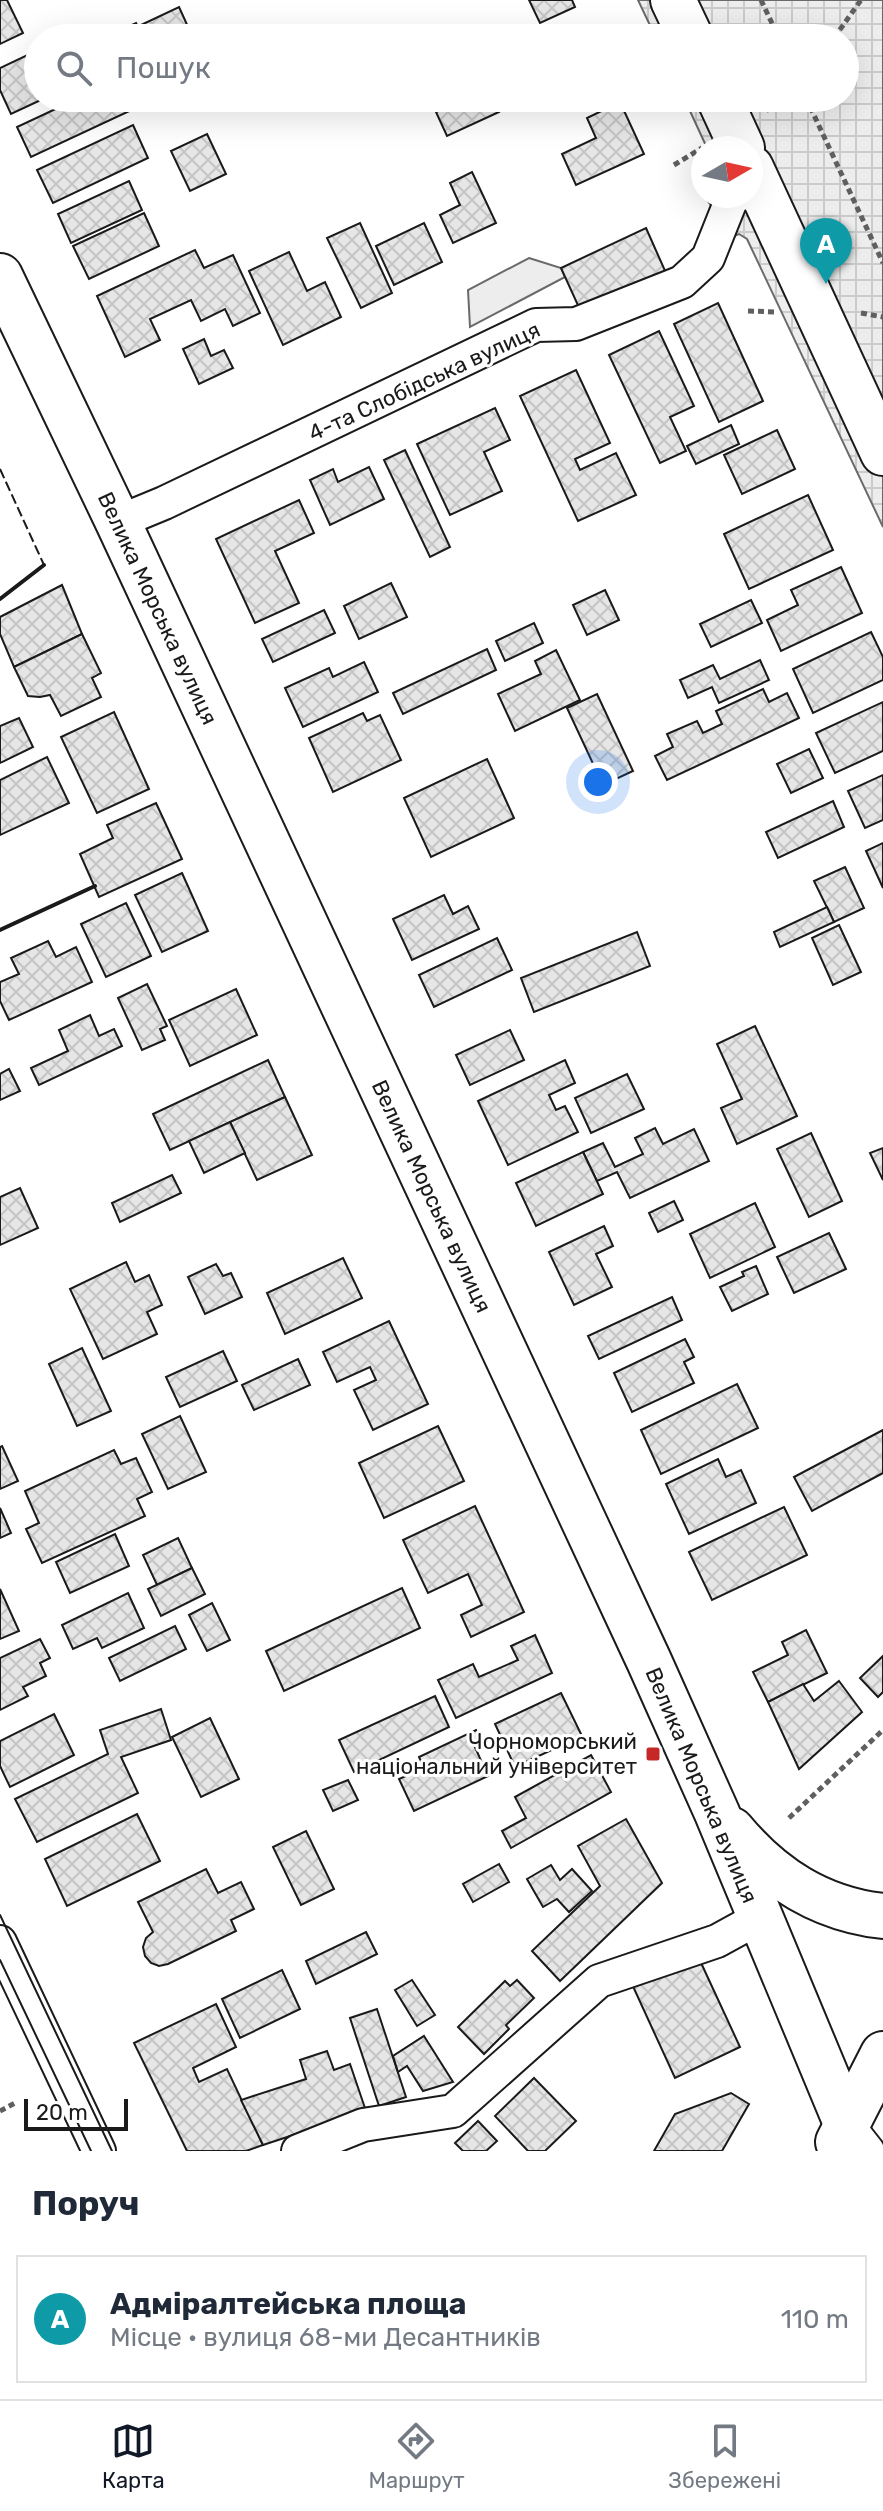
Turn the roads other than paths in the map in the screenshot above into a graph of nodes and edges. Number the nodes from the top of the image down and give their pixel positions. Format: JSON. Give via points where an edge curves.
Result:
{"nodes":[{"id":1,"x":673,"y":0,"type":"edge"},
{"id":2,"x":684,"y":24,"type":"edge"},
{"id":3,"x":725,"y":112,"type":"edge"},
{"id":4,"x":736,"y":136,"type":"edge"},
{"id":5,"x":728,"y":208,"type":"edge"},
{"id":6,"x":761,"y":208,"type":"edge"},
{"id":7,"x":0,"y":276,"type":"edge"},
{"id":8,"x":883,"y":453,"type":"edge"},
{"id":9,"x":118,"y":522,"type":"junction"},
{"id":10,"x":717,"y":1813,"type":"junction"},
{"id":11,"x":883,"y":1916,"type":"edge"},
{"id":12,"x":759,"y":1918,"type":"junction"},
{"id":13,"x":0,"y":1942,"type":"edge"},
{"id":14,"x":883,"y":2054,"type":"edge"},
{"id":15,"x":849,"y":2142,"type":"edge"},
{"id":16,"x":99,"y":2151,"type":"edge"},
{"id":17,"x":298,"y":2151,"type":"edge"}],
"edges":[{"from":1,"to":2,"type":"street"},
{"from":3,"to":4,"type":"street"},
{"from":5,"to":9,"type":"street","name":"4-та Слобідська вулиця","via":[[708,258],[682,282],[576,324],[536,325]]},
{"from":6,"to":8,"type":"street"},
{"from":7,"to":9,"type":"street","name":"Велика Морська вулиця"},
{"from":9,"to":10,"type":"street","name":"Велика Морська вулиця"},
{"from":10,"to":11,"type":"street","via":[[766,1867],[792,1886],[822,1902]]},
{"from":10,"to":12,"type":"street","name":"Велика Морська вулиця"},
{"from":12,"to":15,"type":"street","name":"Велика Морська вулиця"},
{"from":12,"to":17,"type":"street","via":[[717,1941],[599,1981],[453,2111],[363,2125]]},
{"from":13,"to":16,"type":"street"},
{"from":14,"to":15,"type":"street"}]}
